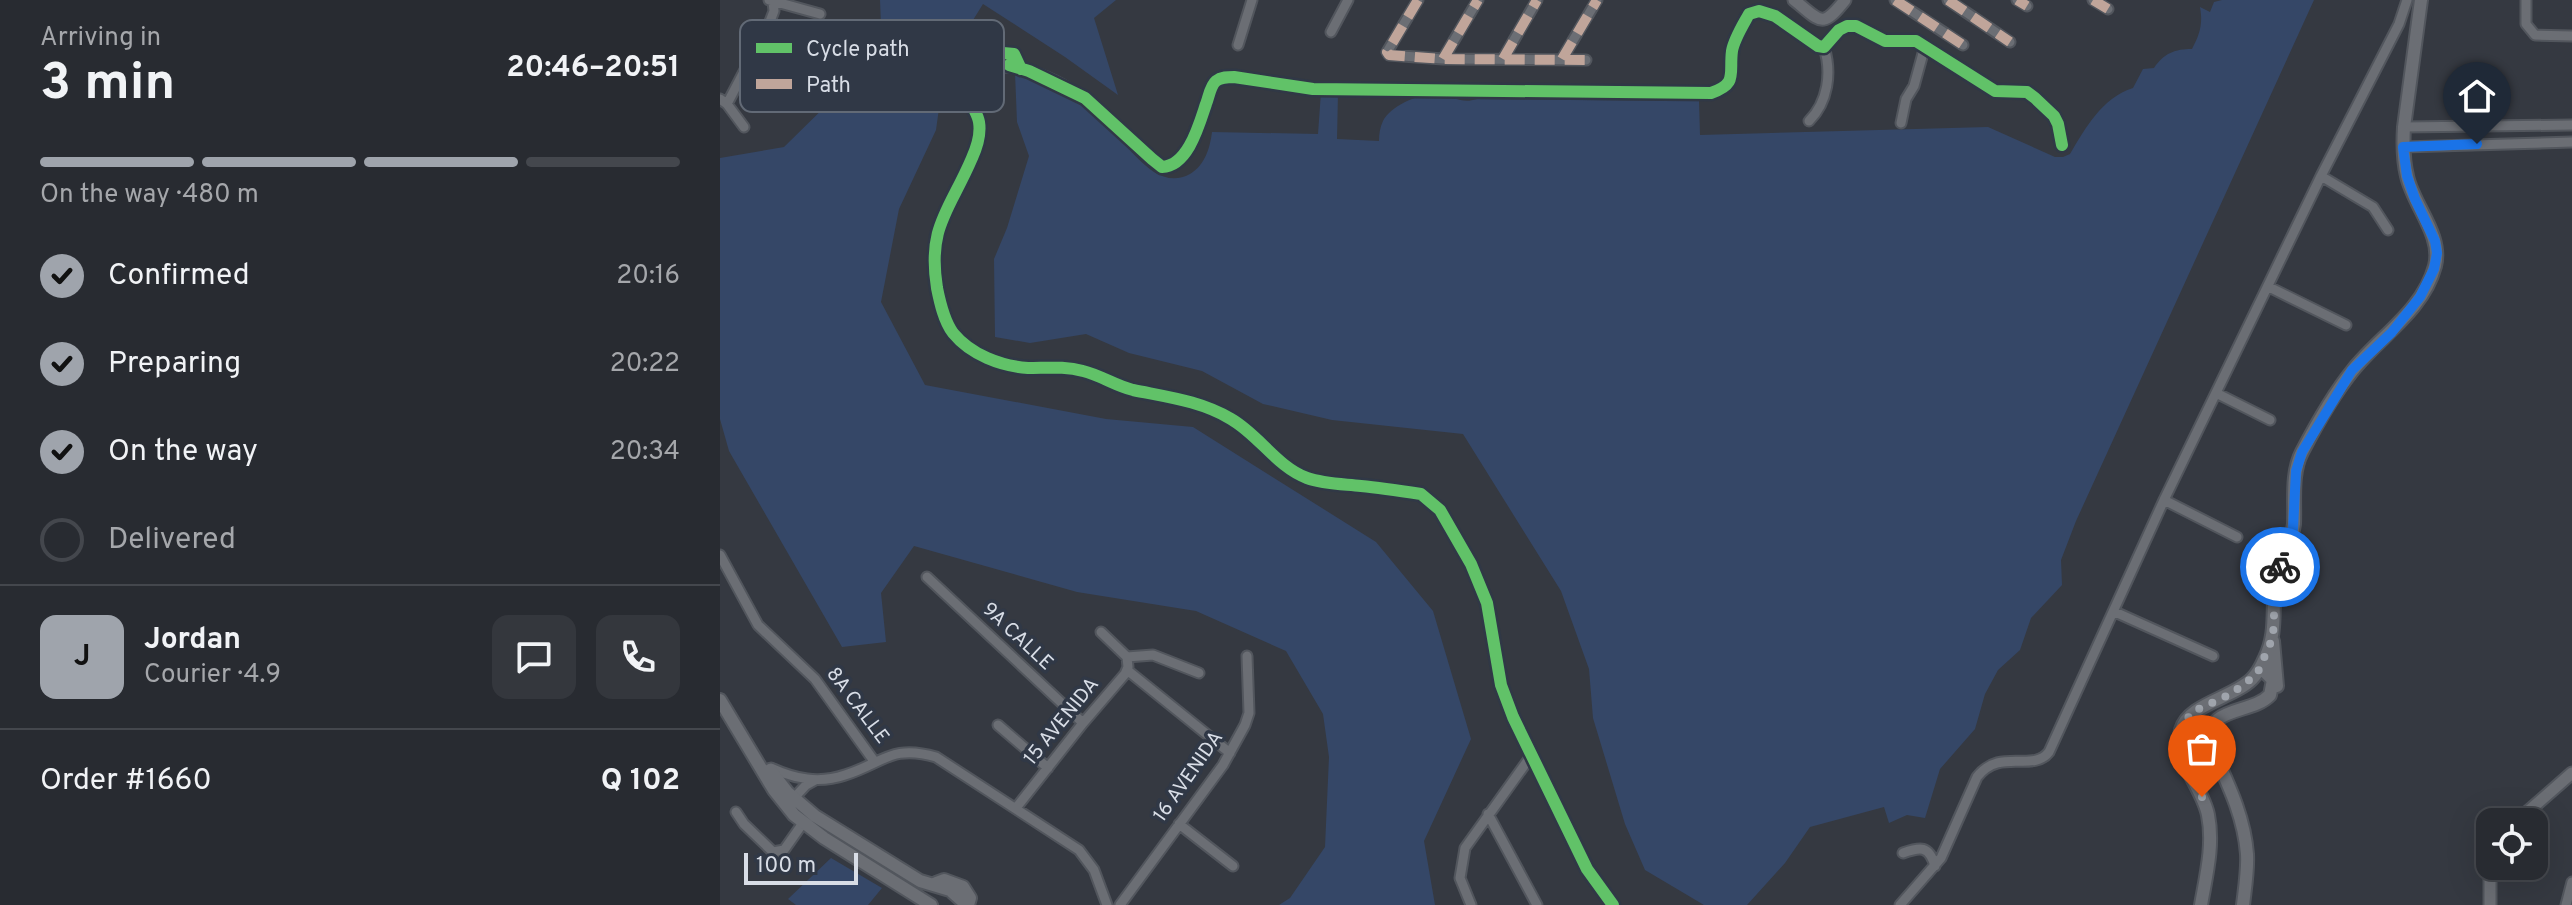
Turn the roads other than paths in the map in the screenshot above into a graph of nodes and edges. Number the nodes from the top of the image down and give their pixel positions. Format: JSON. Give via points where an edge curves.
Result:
{"nodes":[{"id":1,"x":1252,"y":0,"type":"edge"},
{"id":2,"x":1348,"y":0,"type":"edge"},
{"id":3,"x":1418,"y":0,"type":"edge"},
{"id":4,"x":1478,"y":0,"type":"edge"},
{"id":5,"x":1537,"y":0,"type":"edge"},
{"id":6,"x":1597,"y":0,"type":"edge"},
{"id":7,"x":1756,"y":0,"type":"edge"},
{"id":8,"x":1767,"y":0,"type":"edge"},
{"id":9,"x":1794,"y":0,"type":"edge"},
{"id":10,"x":1845,"y":0,"type":"edge"},
{"id":11,"x":1895,"y":0,"type":"edge"},
{"id":12,"x":1948,"y":0,"type":"edge"},
{"id":13,"x":2017,"y":0,"type":"edge"},
{"id":14,"x":2093,"y":0,"type":"edge"},
{"id":15,"x":2407,"y":0,"type":"edge"},
{"id":16,"x":2421,"y":0,"type":"edge"},
{"id":17,"x":2526,"y":0,"type":"edge"},
{"id":18,"x":771,"y":1,"type":"edge"},
{"id":19,"x":2027,"y":6,"type":"dead end"},
{"id":20,"x":2108,"y":9,"type":"dead end"},
{"id":21,"x":1753,"y":11,"type":"junction"},
{"id":22,"x":1765,"y":12,"type":"junction"},
{"id":23,"x":817,"y":13,"type":"dead end"},
{"id":24,"x":771,"y":20,"type":"edge"},
{"id":25,"x":1331,"y":32,"type":"dead end"},
{"id":26,"x":2572,"y":36,"type":"edge"},
{"id":27,"x":2010,"y":42,"type":"dead end"},
{"id":28,"x":1238,"y":45,"type":"dead end"},
{"id":29,"x":1963,"y":45,"type":"dead end"},
{"id":30,"x":1925,"y":46,"type":"junction"},
{"id":31,"x":1824,"y":47,"type":"junction"},
{"id":32,"x":1443,"y":59,"type":"junction"},
{"id":33,"x":1503,"y":59,"type":"junction"},
{"id":34,"x":1562,"y":59,"type":"junction"},
{"id":35,"x":1586,"y":60,"type":"dead end"},
{"id":36,"x":1004,"y":66,"type":"edge"},
{"id":37,"x":740,"y":73,"type":"edge"},
{"id":38,"x":723,"y":102,"type":"edge"},
{"id":39,"x":975,"y":112,"type":"edge"},
{"id":40,"x":1809,"y":121,"type":"dead end"},
{"id":41,"x":1901,"y":123,"type":"dead end"},
{"id":42,"x":2572,"y":125,"type":"edge"},
{"id":43,"x":744,"y":127,"type":"dead end"},
{"id":44,"x":2404,"y":127,"type":"junction"},
{"id":45,"x":2430,"y":127,"type":"junction"},
{"id":46,"x":2572,"y":142,"type":"edge"},
{"id":47,"x":2062,"y":145,"type":"dead end"},
{"id":48,"x":2403,"y":147,"type":"junction"},
{"id":49,"x":2430,"y":147,"type":"junction"},
{"id":50,"x":2321,"y":176,"type":"junction"},
{"id":51,"x":2388,"y":230,"type":"dead end"},
{"id":52,"x":2269,"y":287,"type":"junction"},
{"id":53,"x":2346,"y":325,"type":"dead end"},
{"id":54,"x":2216,"y":393,"type":"junction"},
{"id":55,"x":2270,"y":420,"type":"dead end"},
{"id":56,"x":2164,"y":500,"type":"junction"},
{"id":57,"x":2237,"y":537,"type":"dead end"},
{"id":58,"x":720,"y":555,"type":"edge"},
{"id":59,"x":927,"y":577,"type":"dead end"},
{"id":60,"x":2115,"y":612,"type":"junction"},
{"id":61,"x":1101,"y":632,"type":"dead end"},
{"id":62,"x":2273,"y":637,"type":"junction"},
{"id":63,"x":1247,"y":656,"type":"dead end"},
{"id":64,"x":2213,"y":656,"type":"dead end"},
{"id":65,"x":1127,"y":657,"type":"junction"},
{"id":66,"x":1127,"y":670,"type":"junction"},
{"id":67,"x":2259,"y":672,"type":"junction"},
{"id":68,"x":1199,"y":673,"type":"dead end"},
{"id":69,"x":2270,"y":695,"type":"junction"},
{"id":70,"x":720,"y":700,"type":"edge"},
{"id":71,"x":1083,"y":723,"type":"junction"},
{"id":72,"x":998,"y":725,"type":"dead end"},
{"id":73,"x":749,"y":746,"type":"junction"},
{"id":74,"x":1230,"y":753,"type":"junction"},
{"id":75,"x":1531,"y":756,"type":"junction"},
{"id":76,"x":874,"y":761,"type":"junction"},
{"id":77,"x":768,"y":767,"type":"junction"},
{"id":78,"x":1048,"y":768,"type":"junction"},
{"id":79,"x":2572,"y":773,"type":"edge"},
{"id":80,"x":815,"y":780,"type":"junction"},
{"id":81,"x":794,"y":798,"type":"junction"},
{"id":82,"x":1016,"y":808,"type":"junction"},
{"id":83,"x":2532,"y":808,"type":"edge"},
{"id":84,"x":736,"y":812,"type":"dead end"},
{"id":85,"x":1488,"y":814,"type":"junction"},
{"id":86,"x":803,"y":823,"type":"junction"},
{"id":87,"x":1179,"y":824,"type":"junction"},
{"id":88,"x":1903,"y":853,"type":"dead end"},
{"id":89,"x":1233,"y":866,"type":"dead end"},
{"id":90,"x":1935,"y":866,"type":"junction"},
{"id":91,"x":2490,"y":880,"type":"edge"},
{"id":92,"x":2572,"y":882,"type":"edge"},
{"id":93,"x":932,"y":885,"type":"junction"},
{"id":94,"x":929,"y":903,"type":"edge"},
{"id":95,"x":967,"y":905,"type":"edge"},
{"id":96,"x":1107,"y":905,"type":"edge"},
{"id":97,"x":1120,"y":905,"type":"edge"},
{"id":98,"x":1471,"y":905,"type":"edge"},
{"id":99,"x":1537,"y":905,"type":"edge"},
{"id":100,"x":1613,"y":905,"type":"edge"},
{"id":101,"x":1900,"y":905,"type":"edge"},
{"id":102,"x":2201,"y":905,"type":"edge"},
{"id":103,"x":2243,"y":905,"type":"edge"},
{"id":104,"x":2490,"y":905,"type":"edge"},
{"id":105,"x":2566,"y":905,"type":"edge"}],
"edges":[{"from":1,"to":28,"type":"street"},
{"from":2,"to":25,"type":"street"},
{"from":3,"to":32,"type":"street","via":[[1387,52],[1393,57]]},
{"from":4,"to":32,"type":"street"},
{"from":5,"to":33,"type":"street"},
{"from":6,"to":34,"type":"street"},
{"from":7,"to":21,"type":"street"},
{"from":8,"to":22,"type":"street"},
{"from":9,"to":10,"type":"street","via":[[1819,19],[1831,18]]},
{"from":11,"to":29,"type":"street"},
{"from":12,"to":27,"type":"street"},
{"from":13,"to":19,"type":"street"},
{"from":14,"to":20,"type":"street"},
{"from":15,"to":50,"type":"street"},
{"from":16,"to":44,"type":"main road"},
{"from":17,"to":26,"type":"street","via":[[2526,24],[2535,35]]},
{"from":18,"to":23,"type":"street"},
{"from":18,"to":24,"type":"street"},
{"from":21,"to":22,"type":"street"},
{"from":21,"to":36,"type":"street","via":[[1735,43],[1731,80],[1711,93],[1313,89],[1224,77],[1213,85],[1198,128],[1169,167],[1162,167],[1072,90]]},
{"from":22,"to":31,"type":"street"},
{"from":30,"to":31,"type":"street","via":[[1885,41],[1847,26]]},
{"from":30,"to":41,"type":"street"},
{"from":30,"to":47,"type":"street","via":[[1995,91],[2027,92],[2054,116]]},
{"from":31,"to":40,"type":"street","via":[[1825,91],[1819,111]]},
{"from":32,"to":33,"type":"street"},
{"from":33,"to":34,"type":"street"},
{"from":34,"to":35,"type":"street"},
{"from":37,"to":38,"type":"street"},
{"from":38,"to":43,"type":"street"},
{"from":39,"to":75,"type":"street","via":[[977,146],[936,231],[934,272],[953,333],[970,348],[1008,365],[1084,371],[1132,390],[1196,403],[1239,424],[1307,478],[1421,494],[1433,502],[1471,564],[1487,603],[1501,685]]},
{"from":42,"to":45,"type":"street"},
{"from":44,"to":45,"type":"street"},
{"from":44,"to":48,"type":"main road"},
{"from":45,"to":49,"type":"street"},
{"from":46,"to":49,"type":"street"},
{"from":48,"to":49,"type":"street"},
{"from":48,"to":62,"type":"main road","via":[[2407,176],[2435,241],[2435,265],[2420,297],[2352,370],[2299,457],[2293,529],[2277,576]]},
{"from":50,"to":51,"type":"street","via":[[2373,207]]},
{"from":50,"to":52,"type":"street"},
{"from":52,"to":53,"type":"street"},
{"from":52,"to":54,"type":"street"},
{"from":54,"to":55,"type":"street"},
{"from":54,"to":56,"type":"street"},
{"from":56,"to":57,"type":"street"},
{"from":56,"to":60,"type":"street"},
{"from":58,"to":76,"type":"street","name":"8A CALLE","via":[[757,623],[815,679]]},
{"from":59,"to":71,"type":"street","name":"9A CALLE"},
{"from":60,"to":64,"type":"street"},
{"from":60,"to":90,"type":"street","via":[[2049,752],[2038,761],[2007,760],[1983,770]]},
{"from":61,"to":65,"type":"street"},
{"from":62,"to":67,"type":"main road"},
{"from":62,"to":69,"type":"main road","via":[[2277,682]]},
{"from":63,"to":74,"type":"street","name":"16 AVENIDA","via":[[1249,713]]},
{"from":65,"to":66,"type":"street","name":"15 AVENIDA"},
{"from":65,"to":68,"type":"street","via":[[1153,655]]},
{"from":66,"to":71,"type":"street","name":"15 AVENIDA"},
{"from":66,"to":74,"type":"street"},
{"from":67,"to":69,"type":"main road","via":[[2273,680]]},
{"from":67,"to":102,"type":"main road","via":[[2231,694],[2192,712],[2180,733],[2180,748],[2209,819]]},
{"from":69,"to":103,"type":"main road","via":[[2224,715],[2210,729],[2210,744],[2243,827]]},
{"from":70,"to":73,"type":"main road"},
{"from":71,"to":78,"type":"street","name":"15 AVENIDA"},
{"from":72,"to":78,"type":"street"},
{"from":73,"to":77,"type":"main road"},
{"from":73,"to":86,"type":"main road","via":[[780,798]]},
{"from":74,"to":87,"type":"street","name":"16 AVENIDA"},
{"from":75,"to":85,"type":"street"},
{"from":75,"to":100,"type":"street","via":[[1587,869]]},
{"from":76,"to":80,"type":"street","via":[[846,775]]},
{"from":76,"to":82,"type":"street","name":"8A CALLE","via":[[904,752],[936,757]]},
{"from":77,"to":80,"type":"street"},
{"from":77,"to":81,"type":"main road"},
{"from":78,"to":82,"type":"street","name":"15 AVENIDA"},
{"from":79,"to":83,"type":"street"},
{"from":80,"to":81,"type":"street"},
{"from":81,"to":93,"type":"main road","via":[[826,823]]},
{"from":82,"to":96,"type":"street","name":"8A CALLE","via":[[1088,858]]},
{"from":84,"to":86,"type":"street","via":[[773,852],[784,850]]},
{"from":85,"to":98,"type":"street","via":[[1465,848],[1460,878]]},
{"from":85,"to":99,"type":"street"},
{"from":86,"to":94,"type":"main road"},
{"from":87,"to":89,"type":"street"},
{"from":87,"to":97,"type":"street","name":"16 AVENIDA"},
{"from":88,"to":90,"type":"street","via":[[1925,849]]},
{"from":90,"to":101,"type":"street"},
{"from":91,"to":104,"type":"street"},
{"from":92,"to":105,"type":"street"},
{"from":93,"to":94,"type":"main road"},
{"from":93,"to":95,"type":"main road","via":[[944,880],[963,887],[970,898]]}]}
